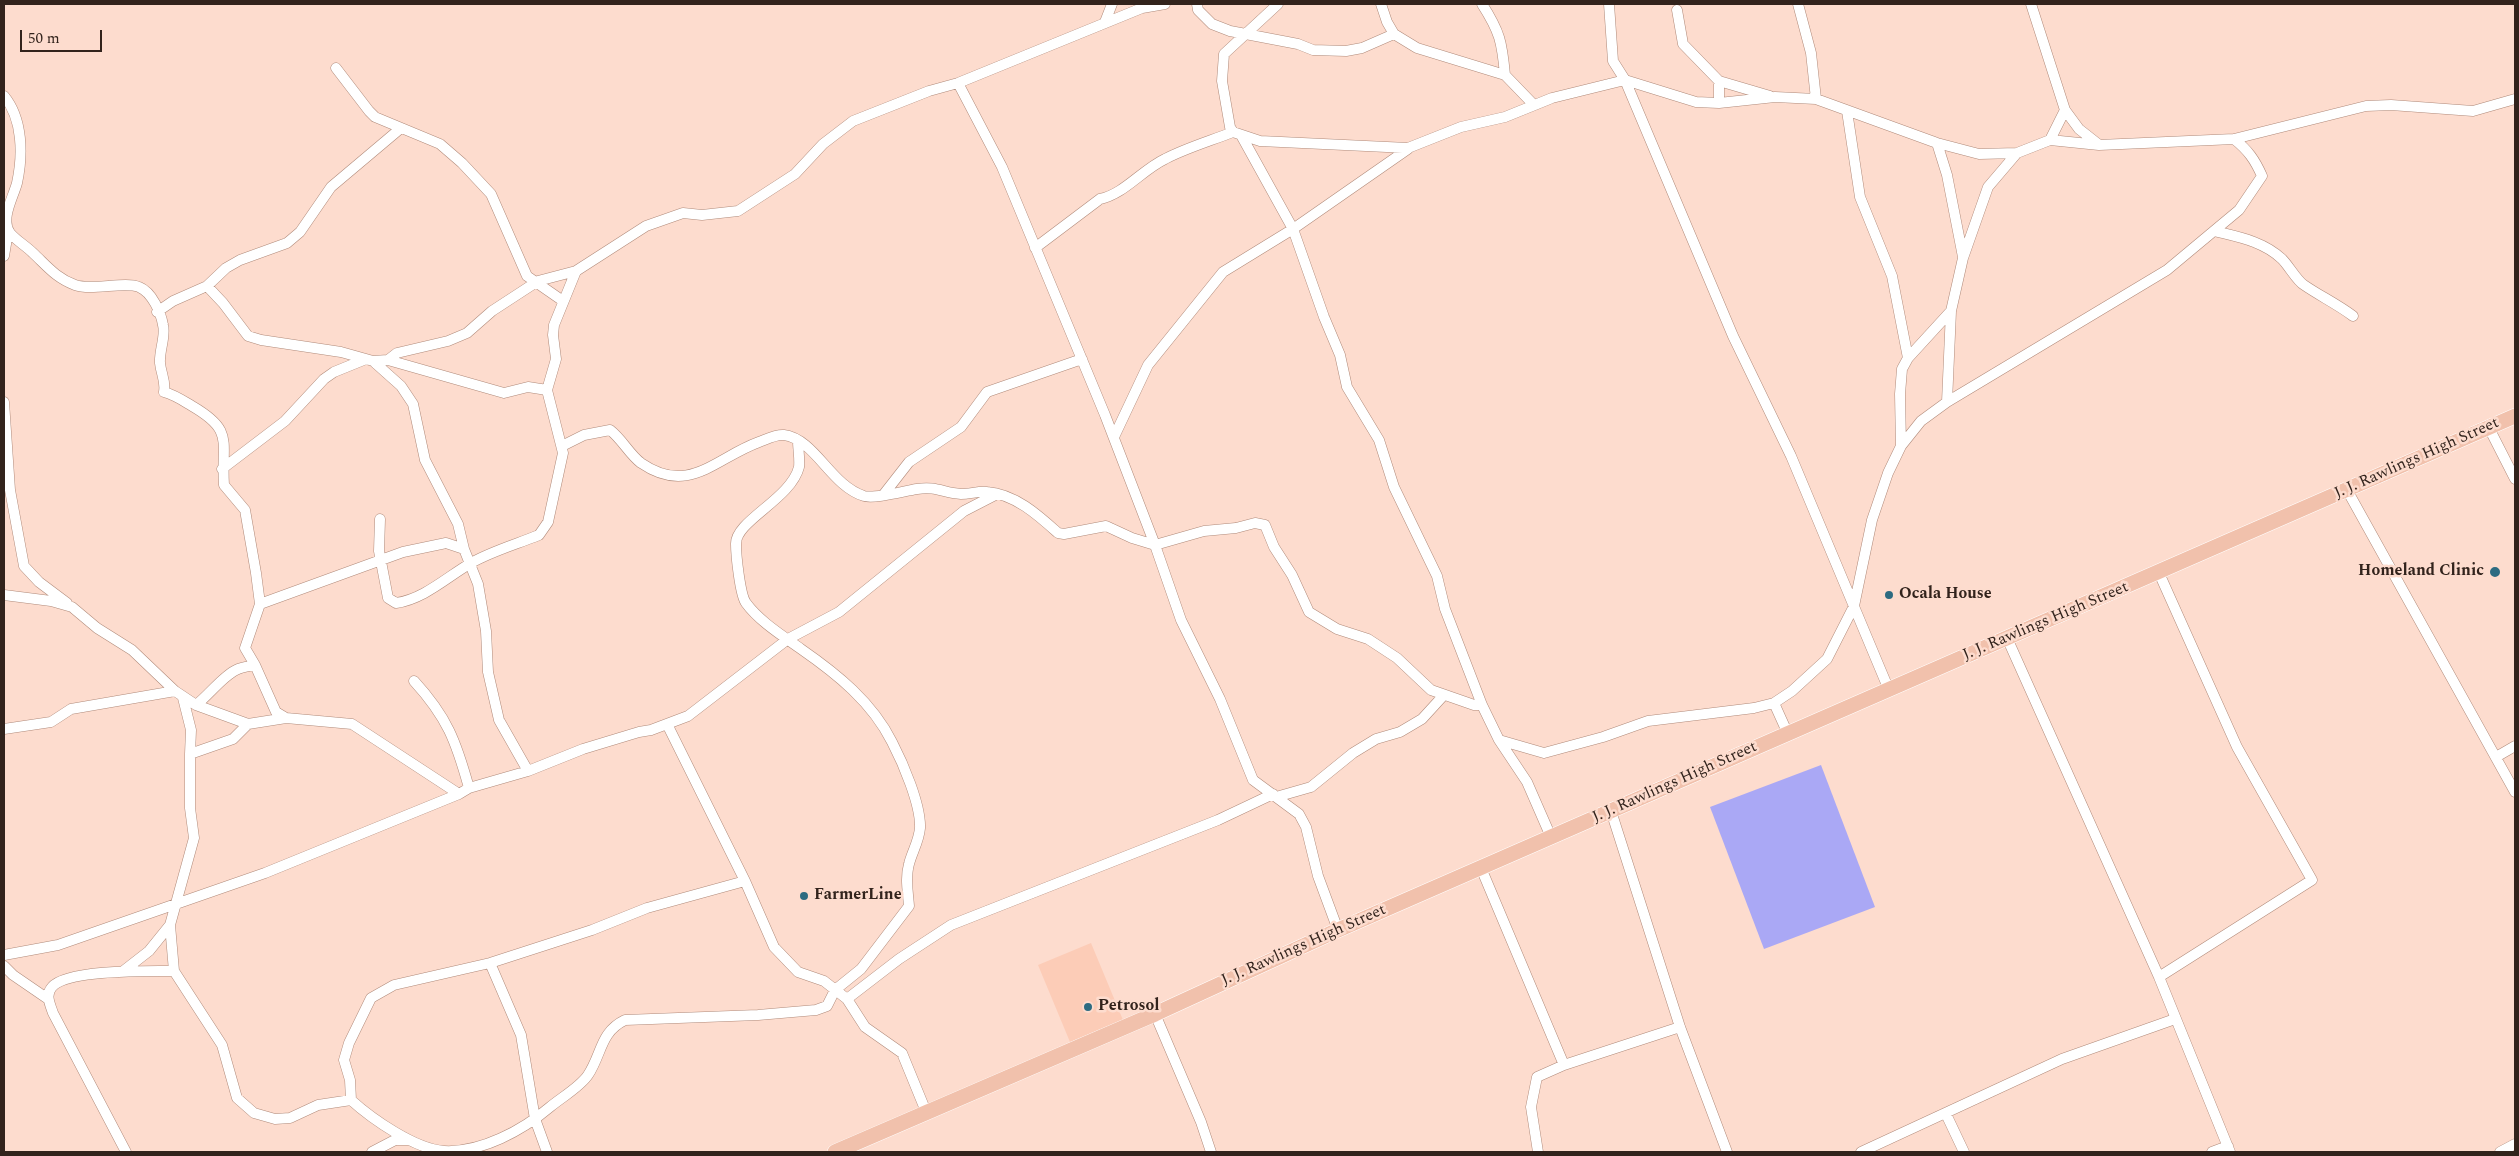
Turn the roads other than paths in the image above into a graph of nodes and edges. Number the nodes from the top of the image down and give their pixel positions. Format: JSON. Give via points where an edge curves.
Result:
{"nodes":[{"id":1,"x":1112,"y":4,"type":"edge"},
{"id":2,"x":1140,"y":4,"type":"edge"},
{"id":3,"x":1165,"y":4,"type":"edge"},
{"id":4,"x":1197,"y":4,"type":"edge"},
{"id":5,"x":1278,"y":4,"type":"edge"},
{"id":6,"x":1381,"y":4,"type":"edge"},
{"id":7,"x":1482,"y":4,"type":"edge"},
{"id":8,"x":1609,"y":4,"type":"edge"},
{"id":9,"x":1798,"y":4,"type":"edge"},
{"id":10,"x":2031,"y":4,"type":"edge"},
{"id":11,"x":1152,"y":6,"type":"junction"},
{"id":12,"x":1677,"y":10,"type":"dead end"},
{"id":13,"x":1105,"y":22,"type":"junction"},
{"id":14,"x":1245,"y":33,"type":"junction"},
{"id":15,"x":1394,"y":34,"type":"junction"},
{"id":16,"x":336,"y":68,"type":"dead end"},
{"id":17,"x":1505,"y":74,"type":"junction"},
{"id":18,"x":1625,"y":80,"type":"junction"},
{"id":19,"x":1719,"y":81,"type":"junction"},
{"id":20,"x":958,"y":83,"type":"junction"},
{"id":21,"x":4,"y":96,"type":"edge"},
{"id":22,"x":1775,"y":97,"type":"junction"},
{"id":23,"x":1816,"y":99,"type":"junction"},
{"id":24,"x":2515,"y":99,"type":"edge"},
{"id":25,"x":1719,"y":103,"type":"junction"},
{"id":26,"x":1533,"y":104,"type":"junction"},
{"id":27,"x":2065,"y":110,"type":"junction"},
{"id":28,"x":1848,"y":111,"type":"junction"},
{"id":29,"x":401,"y":128,"type":"junction"},
{"id":30,"x":1237,"y":134,"type":"junction"},
{"id":31,"x":2234,"y":139,"type":"junction"},
{"id":32,"x":2050,"y":140,"type":"junction"},
{"id":33,"x":1936,"y":143,"type":"junction"},
{"id":34,"x":2099,"y":145,"type":"junction"},
{"id":35,"x":1408,"y":148,"type":"junction"},
{"id":36,"x":2017,"y":153,"type":"junction"},
{"id":37,"x":1293,"y":229,"type":"junction"},
{"id":38,"x":2214,"y":231,"type":"junction"},
{"id":39,"x":6,"y":232,"type":"edge"},
{"id":40,"x":1035,"y":248,"type":"junction"},
{"id":41,"x":4,"y":256,"type":"edge"},
{"id":42,"x":1963,"y":258,"type":"junction"},
{"id":43,"x":576,"y":271,"type":"junction"},
{"id":44,"x":538,"y":282,"type":"junction"},
{"id":45,"x":207,"y":286,"type":"junction"},
{"id":46,"x":563,"y":301,"type":"junction"},
{"id":47,"x":1951,"y":311,"type":"junction"},
{"id":48,"x":157,"y":312,"type":"junction"},
{"id":49,"x":2353,"y":316,"type":"dead end"},
{"id":50,"x":1908,"y":358,"type":"junction"},
{"id":51,"x":1082,"y":359,"type":"junction"},
{"id":52,"x":370,"y":360,"type":"junction"},
{"id":53,"x":388,"y":360,"type":"junction"},
{"id":54,"x":547,"y":390,"type":"junction"},
{"id":55,"x":4,"y":402,"type":"edge"},
{"id":56,"x":1947,"y":402,"type":"junction"},
{"id":57,"x":2515,"y":416,"type":"edge"},
{"id":58,"x":2489,"y":428,"type":"junction"},
{"id":59,"x":1114,"y":437,"type":"junction"},
{"id":60,"x":798,"y":440,"type":"junction"},
{"id":61,"x":562,"y":446,"type":"junction"},
{"id":62,"x":1901,"y":446,"type":"junction"},
{"id":63,"x":820,"y":461,"type":"junction"},
{"id":64,"x":799,"y":465,"type":"junction"},
{"id":65,"x":222,"y":469,"type":"junction"},
{"id":66,"x":2515,"y":479,"type":"edge"},
{"id":67,"x":2347,"y":490,"type":"junction"},
{"id":68,"x":884,"y":494,"type":"junction"},
{"id":69,"x":997,"y":494,"type":"junction"},
{"id":70,"x":380,"y":519,"type":"dead end"},
{"id":71,"x":1155,"y":545,"type":"junction"},
{"id":72,"x":464,"y":550,"type":"junction"},
{"id":73,"x":381,"y":561,"type":"junction"},
{"id":74,"x":471,"y":563,"type":"junction"},
{"id":75,"x":2158,"y":573,"type":"junction"},
{"id":76,"x":4,"y":595,"type":"edge"},
{"id":77,"x":260,"y":604,"type":"junction"},
{"id":78,"x":1854,"y":606,"type":"junction"},
{"id":79,"x":72,"y":607,"type":"junction"},
{"id":80,"x":2007,"y":638,"type":"junction"},
{"id":81,"x":788,"y":639,"type":"junction"},
{"id":82,"x":255,"y":664,"type":"junction"},
{"id":83,"x":414,"y":681,"type":"dead end"},
{"id":84,"x":1889,"y":690,"type":"junction"},
{"id":85,"x":179,"y":694,"type":"junction"},
{"id":86,"x":1443,"y":696,"type":"junction"},
{"id":87,"x":1774,"y":702,"type":"junction"},
{"id":88,"x":196,"y":705,"type":"junction"},
{"id":89,"x":1482,"y":705,"type":"junction"},
{"id":90,"x":286,"y":718,"type":"junction"},
{"id":91,"x":248,"y":724,"type":"junction"},
{"id":92,"x":667,"y":724,"type":"junction"},
{"id":93,"x":4,"y":729,"type":"edge"},
{"id":94,"x":1788,"y":734,"type":"junction"},
{"id":95,"x":1499,"y":740,"type":"junction"},
{"id":96,"x":2515,"y":746,"type":"edge"},
{"id":97,"x":190,"y":754,"type":"junction"},
{"id":98,"x":2496,"y":757,"type":"junction"},
{"id":99,"x":528,"y":771,"type":"junction"},
{"id":100,"x":468,"y":788,"type":"junction"},
{"id":101,"x":2515,"y":792,"type":"edge"},
{"id":102,"x":459,"y":794,"type":"junction"},
{"id":103,"x":1274,"y":796,"type":"junction"},
{"id":104,"x":1611,"y":811,"type":"junction"},
{"id":105,"x":1551,"y":837,"type":"junction"},
{"id":106,"x":1480,"y":868,"type":"junction"},
{"id":107,"x":745,"y":881,"type":"junction"},
{"id":108,"x":176,"y":904,"type":"junction"},
{"id":109,"x":170,"y":925,"type":"junction"},
{"id":110,"x":1338,"y":930,"type":"junction"},
{"id":111,"x":4,"y":955,"type":"edge"},
{"id":112,"x":490,"y":963,"type":"junction"},
{"id":113,"x":4,"y":966,"type":"edge"},
{"id":114,"x":174,"y":971,"type":"junction"},
{"id":115,"x":122,"y":972,"type":"junction"},
{"id":116,"x":2159,"y":977,"type":"junction"},
{"id":117,"x":835,"y":990,"type":"junction"},
{"id":118,"x":48,"y":999,"type":"junction"},
{"id":119,"x":847,"y":1000,"type":"junction"},
{"id":120,"x":1155,"y":1014,"type":"junction"},
{"id":121,"x":2175,"y":1018,"type":"junction"},
{"id":122,"x":1680,"y":1027,"type":"junction"},
{"id":123,"x":1564,"y":1065,"type":"junction"},
{"id":124,"x":351,"y":1100,"type":"junction"},
{"id":125,"x":927,"y":1114,"type":"junction"},
{"id":126,"x":1946,"y":1114,"type":"junction"},
{"id":127,"x":535,"y":1119,"type":"junction"},
{"id":128,"x":411,"y":1140,"type":"junction"},
{"id":129,"x":2515,"y":1144,"type":"edge"},
{"id":130,"x":2229,"y":1149,"type":"edge"},
{"id":131,"x":126,"y":1152,"type":"edge"},
{"id":132,"x":372,"y":1152,"type":"edge"},
{"id":133,"x":548,"y":1152,"type":"edge"},
{"id":134,"x":835,"y":1152,"type":"edge"},
{"id":135,"x":1211,"y":1152,"type":"edge"},
{"id":136,"x":1538,"y":1152,"type":"edge"},
{"id":137,"x":1727,"y":1152,"type":"edge"},
{"id":138,"x":1861,"y":1152,"type":"edge"},
{"id":139,"x":1964,"y":1152,"type":"edge"},
{"id":140,"x":2212,"y":1152,"type":"edge"},
{"id":141,"x":2500,"y":1152,"type":"edge"}],
"edges":[{"from":1,"to":13,"type":"street"},
{"from":2,"to":11,"type":"street"},
{"from":3,"to":11,"type":"street"},
{"from":4,"to":14,"type":"street","via":[[1198,10],[1212,24]]},
{"from":5,"to":14,"type":"street"},
{"from":6,"to":15,"type":"street"},
{"from":7,"to":17,"type":"street","via":[[1502,43]]},
{"from":8,"to":18,"type":"street","via":[[1613,61]]},
{"from":9,"to":23,"type":"street","via":[[1811,53]]},
{"from":10,"to":27,"type":"street"},
{"from":11,"to":13,"type":"street"},
{"from":12,"to":19,"type":"street","via":[[1683,44]]},
{"from":13,"to":20,"type":"street"},
{"from":14,"to":15,"type":"street","via":[[1313,50],[1346,51],[1362,48]]},
{"from":14,"to":30,"type":"street","via":[[1224,54],[1222,81],[1230,127]]},
{"from":15,"to":17,"type":"street","via":[[1417,48]]},
{"from":16,"to":29,"type":"street","via":[[369,111]]},
{"from":17,"to":26,"type":"street"},
{"from":18,"to":25,"type":"street","via":[[1696,102]]},
{"from":18,"to":26,"type":"street"},
{"from":18,"to":78,"type":"street","via":[[1733,336],[1791,456]]},
{"from":19,"to":22,"type":"street"},
{"from":19,"to":25,"type":"street"},
{"from":20,"to":40,"type":"street","via":[[1002,167]]},
{"from":20,"to":43,"type":"street","via":[[853,121],[822,144],[795,174],[738,211],[670,216],[646,226]]},
{"from":21,"to":39,"type":"street","via":[[18,124],[21,155],[16,185],[5,216]]},
{"from":22,"to":23,"type":"street"},
{"from":22,"to":25,"type":"street"},
{"from":23,"to":28,"type":"street"},
{"from":24,"to":31,"type":"street","via":[[2473,111],[2391,104],[2366,106]]},
{"from":26,"to":35,"type":"street","via":[[1505,117],[1461,127]]},
{"from":27,"to":32,"type":"street"},
{"from":27,"to":34,"type":"street","via":[[2079,129]]},
{"from":28,"to":33,"type":"street"},
{"from":28,"to":50,"type":"street","via":[[1860,197],[1892,276]]},
{"from":29,"to":44,"type":"street","via":[[440,144],[488,190],[522,268],[527,276]]},
{"from":29,"to":45,"type":"street","via":[[331,187],[300,232],[287,243],[240,260]]},
{"from":30,"to":35,"type":"street","via":[[1260,141]]},
{"from":30,"to":37,"type":"street"},
{"from":30,"to":40,"type":"street","via":[[1148,168]]},
{"from":31,"to":34,"type":"street"},
{"from":31,"to":38,"type":"street","via":[[2251,154],[2262,176],[2239,210]]},
{"from":32,"to":34,"type":"street"},
{"from":32,"to":36,"type":"street"},
{"from":33,"to":36,"type":"street","via":[[1979,154]]},
{"from":33,"to":42,"type":"street","via":[[1947,176]]},
{"from":35,"to":37,"type":"street"},
{"from":36,"to":42,"type":"street","via":[[1988,187]]},
{"from":37,"to":59,"type":"street","via":[[1224,272],[1148,365]]},
{"from":37,"to":89,"type":"street","via":[[1340,355],[1347,388],[1379,440],[1394,487],[1437,576],[1445,608]]},
{"from":38,"to":49,"type":"street","via":[[2255,241],[2280,257],[2301,284]]},
{"from":38,"to":56,"type":"street","via":[[2167,270]]},
{"from":39,"to":41,"type":"street"},
{"from":39,"to":48,"type":"street","via":[[53,274],[77,286],[139,287],[154,302]]},
{"from":40,"to":51,"type":"street"},
{"from":42,"to":47,"type":"street"},
{"from":43,"to":44,"type":"street"},
{"from":43,"to":46,"type":"street"},
{"from":44,"to":46,"type":"street"},
{"from":44,"to":53,"type":"street","via":[[492,311],[466,333],[448,341],[397,353]]},
{"from":45,"to":48,"type":"street"},
{"from":45,"to":52,"type":"street","via":[[248,336]]},
{"from":46,"to":54,"type":"street","via":[[554,325],[556,359]]},
{"from":47,"to":50,"type":"street"},
{"from":47,"to":56,"type":"street"},
{"from":48,"to":65,"type":"street","via":[[164,326],[160,349],[160,365],[166,383],[164,392],[174,394],[209,416],[220,428],[224,450]]},
{"from":50,"to":62,"type":"street","via":[[1901,380]]},
{"from":51,"to":59,"type":"street"},
{"from":51,"to":68,"type":"street","via":[[987,392],[961,426],[909,462]]},
{"from":52,"to":53,"type":"street"},
{"from":52,"to":65,"type":"street","via":[[334,372],[324,379],[285,421]]},
{"from":52,"to":72,"type":"street","via":[[401,386],[413,404],[425,460],[458,524]]},
{"from":53,"to":54,"type":"street","via":[[504,393],[528,387]]},
{"from":54,"to":61,"type":"street"},
{"from":55,"to":79,"type":"street","via":[[10,490],[24,566]]},
{"from":56,"to":62,"type":"street","via":[[1921,421]]},
{"from":57,"to":58,"type":"main road","name":"J. J. Rawlings High Street"},
{"from":58,"to":66,"type":"street"},
{"from":58,"to":67,"type":"main road","name":"J. J. Rawlings High Street"},
{"from":59,"to":71,"type":"street"},
{"from":60,"to":61,"type":"street","via":[[783,435],[770,437],[683,478],[640,462],[610,430],[584,435]]},
{"from":60,"to":63,"type":"street"},
{"from":60,"to":64,"type":"street"},
{"from":61,"to":74,"type":"street","via":[[562,463],[545,528],[539,535]]},
{"from":62,"to":78,"type":"street","via":[[1872,520]]},
{"from":63,"to":64,"type":"street"},
{"from":63,"to":68,"type":"street","via":[[851,491],[867,497]]},
{"from":64,"to":81,"type":"street","via":[[782,494],[741,530],[735,542],[744,600]]},
{"from":65,"to":77,"type":"street","via":[[224,485],[245,510]]},
{"from":67,"to":75,"type":"main road","name":"J. J. Rawlings High Street"},
{"from":67,"to":98,"type":"street"},
{"from":68,"to":69,"type":"street","via":[[932,487],[962,494]]},
{"from":69,"to":71,"type":"street","via":[[1010,497],[1058,533],[1112,526],[1132,538]]},
{"from":69,"to":81,"type":"street","via":[[964,511],[839,612]]},
{"from":70,"to":73,"type":"street"},
{"from":71,"to":86,"type":"street","via":[[1204,531],[1255,523],[1265,525],[1310,612],[1337,628],[1368,639],[1397,658],[1430,690]]},
{"from":71,"to":103,"type":"street","via":[[1181,620],[1220,699],[1244,761],[1254,780]]},
{"from":72,"to":73,"type":"street","via":[[446,543],[403,552]]},
{"from":72,"to":74,"type":"street"},
{"from":73,"to":74,"type":"street","via":[[388,598],[396,603],[405,602],[430,589]]},
{"from":73,"to":77,"type":"street"},
{"from":74,"to":99,"type":"street","via":[[483,612],[488,672],[499,720]]},
{"from":75,"to":80,"type":"main road","name":"J. J. Rawlings High Street"},
{"from":75,"to":116,"type":"street","via":[[2237,747],[2312,880]]},
{"from":76,"to":79,"type":"street"},
{"from":77,"to":82,"type":"street","via":[[245,648]]},
{"from":78,"to":84,"type":"street"},
{"from":78,"to":87,"type":"street","via":[[1828,659],[1792,691]]},
{"from":79,"to":85,"type":"street","via":[[97,628],[132,650]]},
{"from":80,"to":84,"type":"main road","name":"J. J. Rawlings High Street"},
{"from":80,"to":116,"type":"street"},
{"from":81,"to":92,"type":"street","via":[[688,716]]},
{"from":81,"to":117,"type":"street","via":[[819,661],[873,710],[906,774],[920,827],[906,880],[909,906],[861,970]]},
{"from":82,"to":88,"type":"street","via":[[228,674],[212,693]]},
{"from":82,"to":90,"type":"street","via":[[276,712]]},
{"from":83,"to":100,"type":"street","via":[[435,704],[446,723],[458,749]]},
{"from":84,"to":94,"type":"main road","name":"J. J. Rawlings High Street"},
{"from":85,"to":88,"type":"street"},
{"from":85,"to":93,"type":"street","via":[[72,709],[51,722]]},
{"from":85,"to":97,"type":"street","via":[[191,730]]},
{"from":86,"to":89,"type":"street"},
{"from":86,"to":103,"type":"street","via":[[1422,719],[1400,732],[1376,739],[1311,787]]},
{"from":87,"to":94,"type":"street"},
{"from":87,"to":95,"type":"street","via":[[1754,708],[1648,721],[1544,753]]},
{"from":88,"to":91,"type":"street"},
{"from":89,"to":95,"type":"street"},
{"from":90,"to":91,"type":"street"},
{"from":90,"to":102,"type":"street","via":[[352,724]]},
{"from":91,"to":97,"type":"street","via":[[233,739]]},
{"from":92,"to":99,"type":"street","via":[[583,749]]},
{"from":92,"to":107,"type":"street"},
{"from":94,"to":104,"type":"main road","name":"J. J. Rawlings High Street"},
{"from":95,"to":105,"type":"street","via":[[1527,782]]},
{"from":96,"to":98,"type":"street"},
{"from":97,"to":108,"type":"street","via":[[190,808],[194,838]]},
{"from":98,"to":101,"type":"street"},
{"from":99,"to":100,"type":"street"},
{"from":100,"to":102,"type":"street"},
{"from":102,"to":108,"type":"street"},
{"from":103,"to":110,"type":"street","via":[[1299,814],[1306,827],[1318,876]]},
{"from":103,"to":119,"type":"street","via":[[951,925],[899,959]]},
{"from":104,"to":105,"type":"main road","name":"J. J. Rawlings High Street"},
{"from":104,"to":122,"type":"street"},
{"from":105,"to":106,"type":"main road","name":"J. J. Rawlings High Street"},
{"from":106,"to":110,"type":"main road","name":"J. J. Rawlings High Street"},
{"from":106,"to":123,"type":"street"},
{"from":107,"to":112,"type":"street","via":[[647,908],[592,930]]},
{"from":107,"to":117,"type":"street","via":[[774,947],[798,972],[824,981]]},
{"from":108,"to":109,"type":"street"},
{"from":108,"to":111,"type":"street","via":[[58,945]]},
{"from":109,"to":114,"type":"street"},
{"from":109,"to":115,"type":"street","via":[[149,951]]},
{"from":110,"to":120,"type":"main road","name":"J. J. Rawlings High Street"},
{"from":112,"to":124,"type":"street","via":[[394,985],[372,998],[357,1023],[344,1060]]},
{"from":112,"to":127,"type":"street","via":[[521,1035]]},
{"from":113,"to":118,"type":"street"},
{"from":114,"to":115,"type":"street"},
{"from":114,"to":124,"type":"street","via":[[222,1045],[237,1098],[254,1113],[276,1119],[290,1118],[318,1105]]},
{"from":115,"to":118,"type":"street","via":[[70,976],[52,986]]},
{"from":116,"to":121,"type":"street"},
{"from":117,"to":119,"type":"street"},
{"from":117,"to":127,"type":"street","via":[[827,1006],[816,1010],[625,1020],[613,1026],[588,1075]]},
{"from":118,"to":131,"type":"street"},
{"from":119,"to":125,"type":"street","via":[[866,1027],[902,1053]]},
{"from":120,"to":125,"type":"main road","name":"J. J. Rawlings High Street"},
{"from":120,"to":135,"type":"street"},
{"from":121,"to":126,"type":"street","via":[[2062,1059]]},
{"from":121,"to":130,"type":"street"},
{"from":122,"to":123,"type":"street"},
{"from":122,"to":137,"type":"street"},
{"from":123,"to":136,"type":"street","via":[[1537,1076],[1531,1107]]},
{"from":124,"to":128,"type":"street","via":[[370,1117]]},
{"from":125,"to":134,"type":"main road","name":"J. J. Rawlings High Street"},
{"from":126,"to":138,"type":"street"},
{"from":126,"to":139,"type":"street"},
{"from":127,"to":128,"type":"street","via":[[474,1148],[443,1151]]},
{"from":127,"to":133,"type":"street"},
{"from":128,"to":132,"type":"street","via":[[395,1140]]},
{"from":129,"to":141,"type":"street"},
{"from":130,"to":140,"type":"street"}]}
